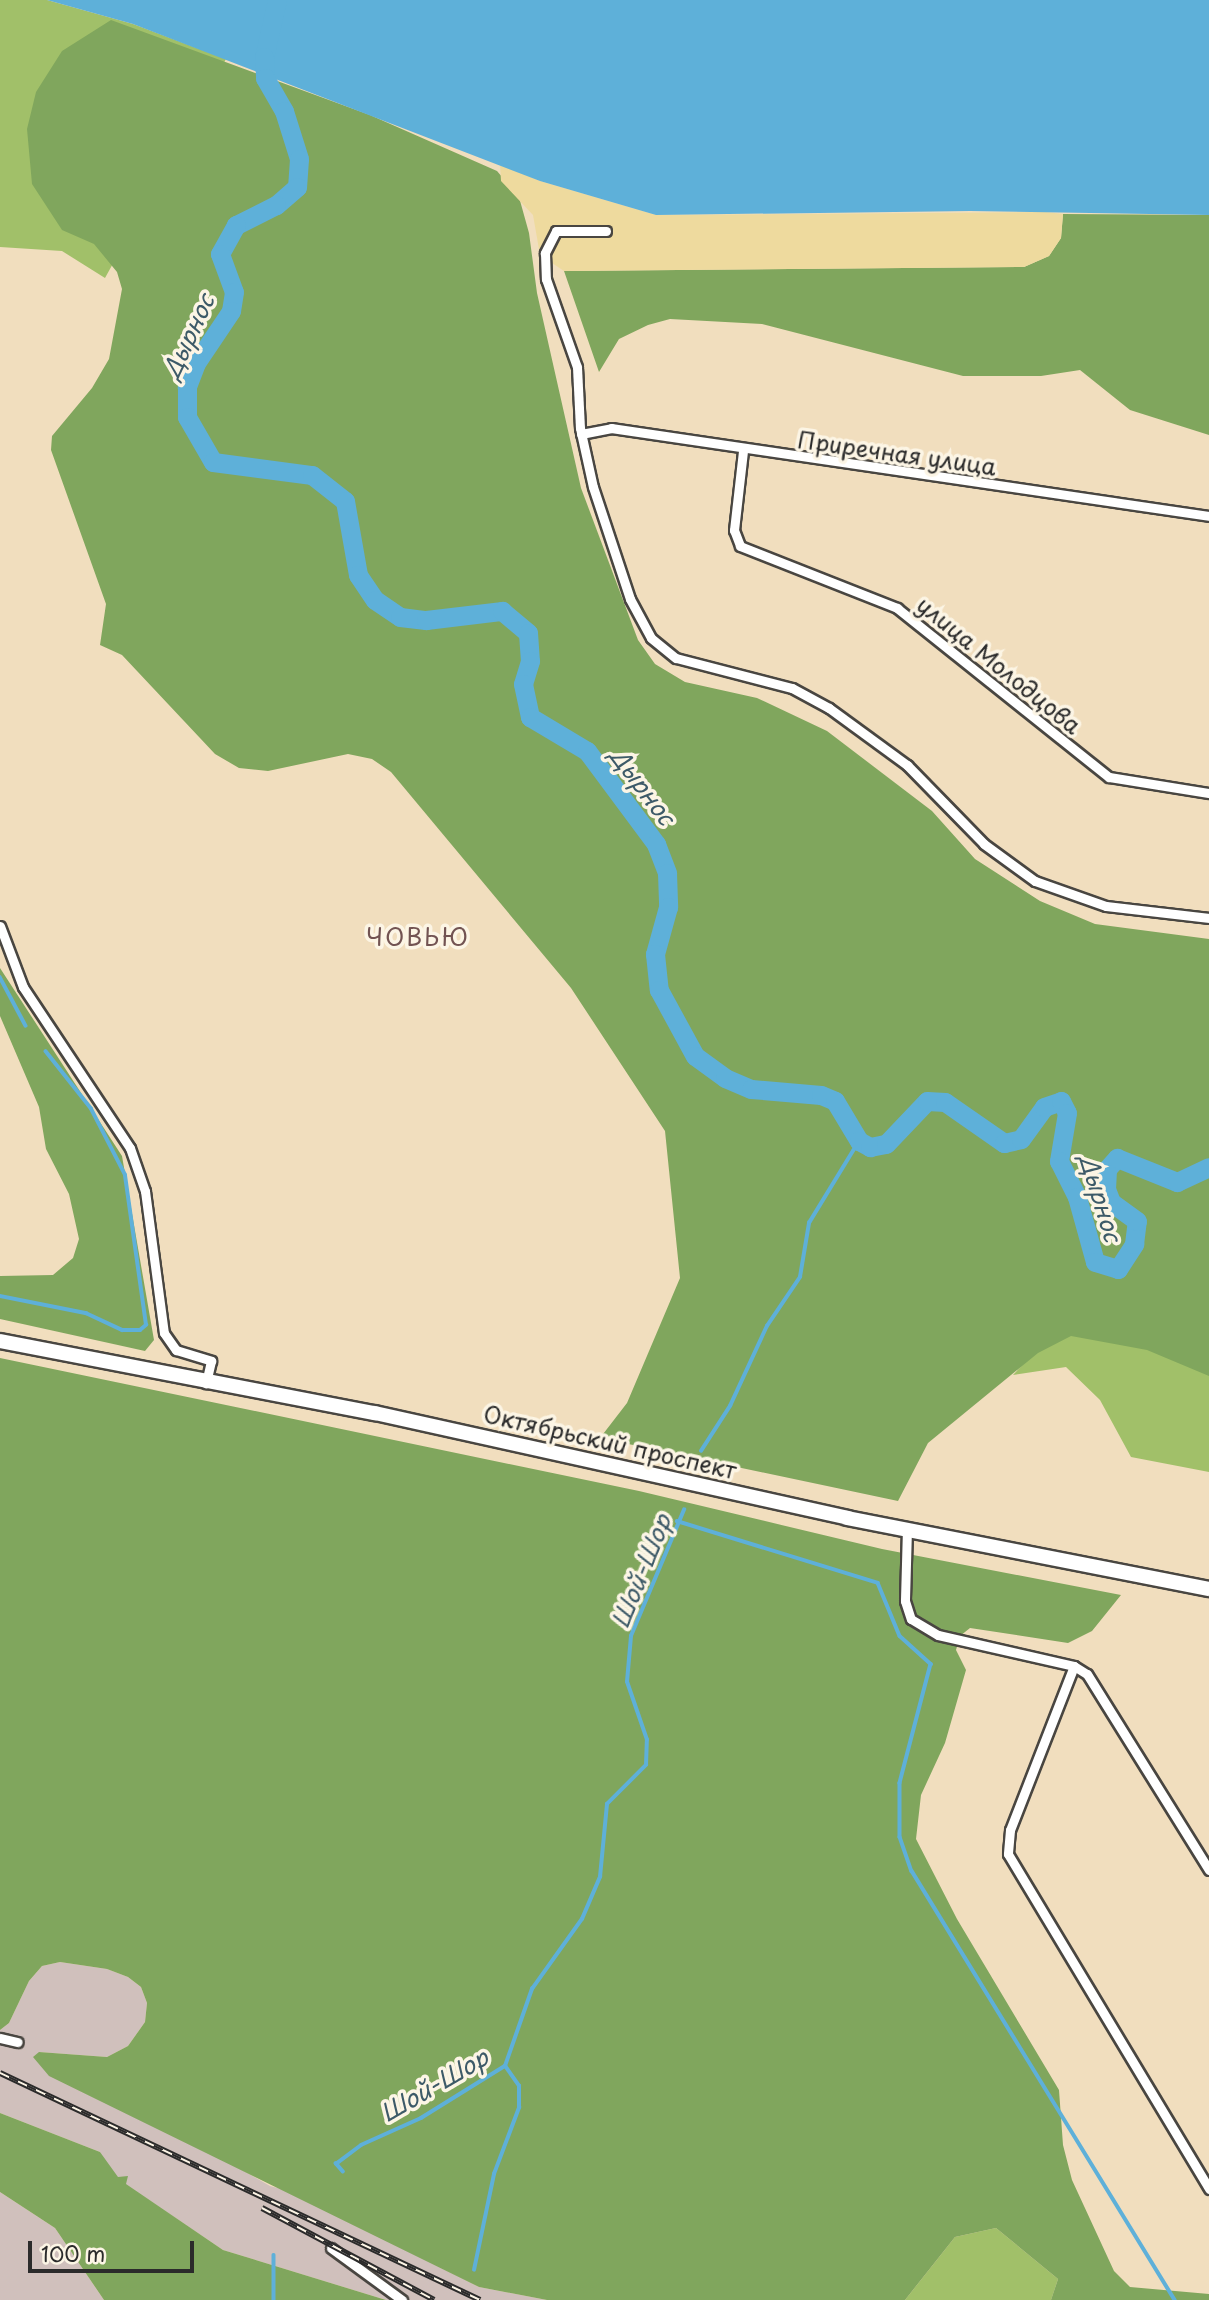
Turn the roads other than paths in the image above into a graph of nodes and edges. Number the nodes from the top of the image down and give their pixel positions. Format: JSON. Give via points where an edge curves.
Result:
{"nodes":[{"id":1,"x":606,"y":231,"type":"dead end"},
{"id":2,"x":581,"y":434,"type":"junction"},
{"id":3,"x":743,"y":451,"type":"junction"},
{"id":4,"x":1209,"y":516,"type":"edge"},
{"id":5,"x":1209,"y":793,"type":"edge"},
{"id":6,"x":1209,"y":918,"type":"edge"},
{"id":7,"x":0,"y":926,"type":"edge"},
{"id":8,"x":0,"y":1341,"type":"edge"},
{"id":9,"x":206,"y":1383,"type":"junction"},
{"id":10,"x":907,"y":1528,"type":"junction"},
{"id":11,"x":1209,"y":1589,"type":"edge"},
{"id":12,"x":1074,"y":1666,"type":"junction"},
{"id":13,"x":1209,"y":1870,"type":"edge"},
{"id":14,"x":0,"y":2038,"type":"edge"},
{"id":15,"x":19,"y":2042,"type":"dead end"},
{"id":16,"x":1209,"y":2189,"type":"edge"},
{"id":17,"x":331,"y":2248,"type":"dead end"},
{"id":18,"x":402,"y":2300,"type":"edge"}],
"edges":[{"from":1,"to":2,"type":"street","via":[[556,231],[545,253],[548,289],[577,367]]},
{"from":2,"to":3,"type":"street","name":"Приречная улица","via":[[611,429]]},
{"from":2,"to":6,"type":"street","via":[[593,487],[630,599],[642,626],[666,652],[811,697],[907,765],[984,844],[1035,881],[1106,906]]},
{"from":3,"to":4,"type":"street","name":"Приречная улица"},
{"from":3,"to":5,"type":"street","name":"улица Молодцова","via":[[734,530],[740,546],[897,608],[1109,776]]},
{"from":7,"to":9,"type":"street","via":[[23,987],[130,1148],[145,1191],[164,1333],[176,1350],[211,1361]]},
{"from":8,"to":9,"type":"main road","name":"Октябрьский проспект"},
{"from":9,"to":10,"type":"main road","name":"Октябрьский проспект","via":[[376,1413]]},
{"from":10,"to":11,"type":"main road","name":"Октябрьский проспект"},
{"from":10,"to":12,"type":"street","via":[[905,1601],[911,1619],[938,1634]]},
{"from":12,"to":13,"type":"street","via":[[1087,1674]]},
{"from":12,"to":16,"type":"street","via":[[1010,1830],[1008,1854]]},
{"from":14,"to":15,"type":"street"},
{"from":17,"to":18,"type":"street"}]}
